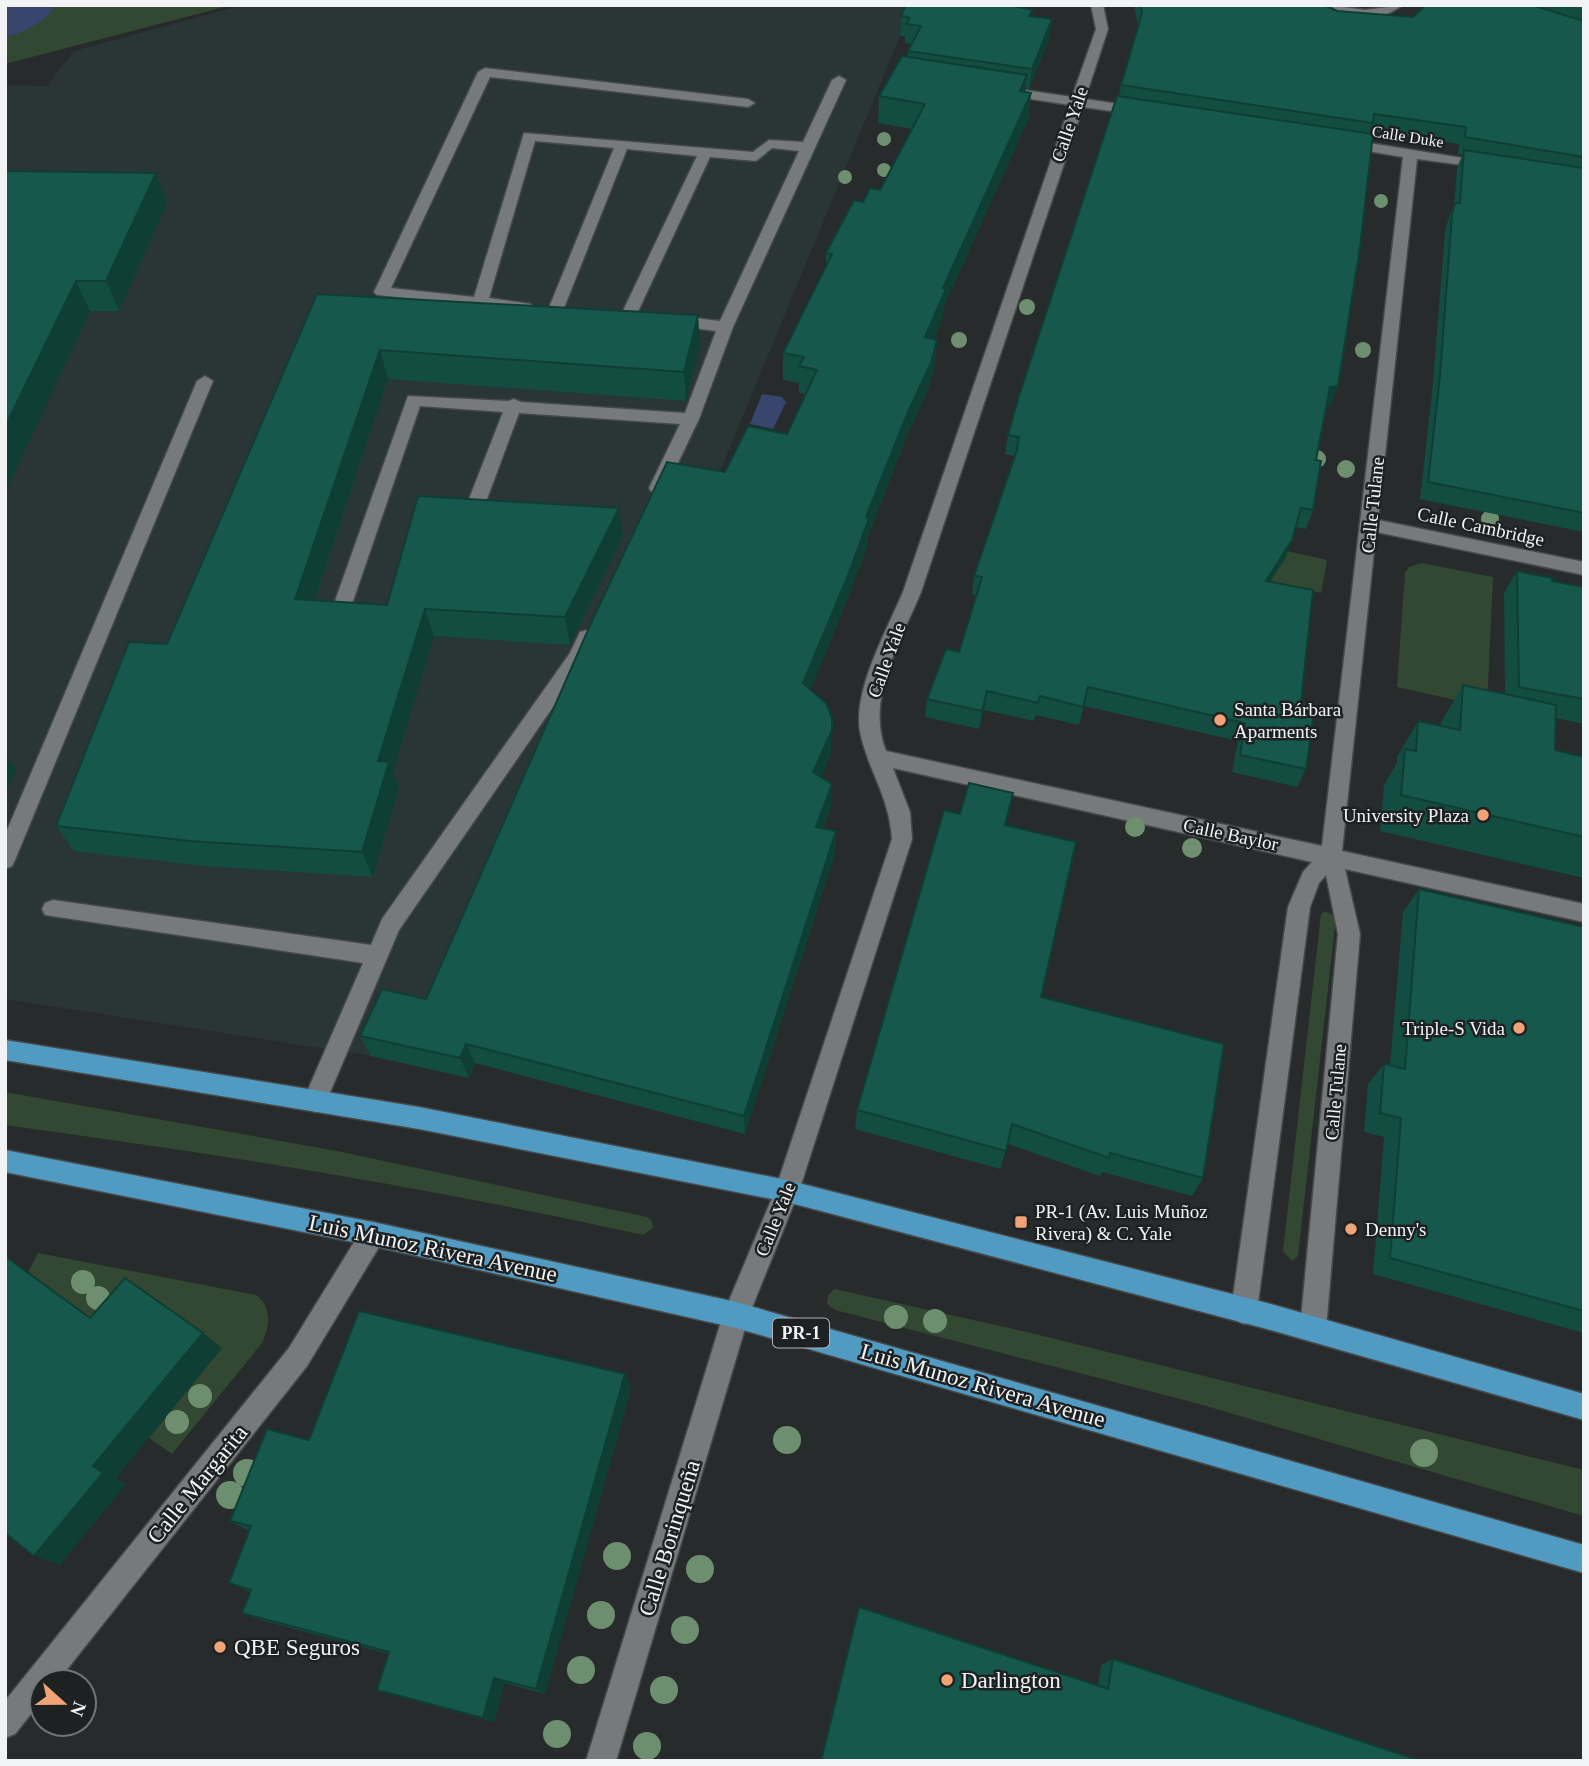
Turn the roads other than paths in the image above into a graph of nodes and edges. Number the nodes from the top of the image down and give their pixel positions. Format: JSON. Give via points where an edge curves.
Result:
{"nodes":[{"id":1,"x":1097,"y":5,"type":"edge"},
{"id":2,"x":1336,"y":5,"type":"edge"},
{"id":3,"x":1396,"y":5,"type":"edge"},
{"id":4,"x":839,"y":80,"type":"dead end"},
{"id":5,"x":985,"y":88,"type":"edge"},
{"id":6,"x":1076,"y":101,"type":"junction"},
{"id":7,"x":748,"y":103,"type":"dead end"},
{"id":8,"x":1156,"y":114,"type":"edge"},
{"id":9,"x":1330,"y":141,"type":"edge"},
{"id":10,"x":622,"y":145,"type":"junction"},
{"id":11,"x":807,"y":147,"type":"junction"},
{"id":12,"x":705,"y":153,"type":"junction"},
{"id":13,"x":1410,"y":154,"type":"junction"},
{"id":14,"x":1504,"y":168,"type":"edge"},
{"id":15,"x":480,"y":302,"type":"junction"},
{"id":16,"x":725,"y":327,"type":"junction"},
{"id":17,"x":205,"y":381,"type":"dead end"},
{"id":18,"x":514,"y":404,"type":"junction"},
{"id":19,"x":691,"y":419,"type":"junction"},
{"id":20,"x":478,"y":499,"type":"edge"},
{"id":21,"x":649,"y":506,"type":"edge"},
{"id":22,"x":1370,"y":525,"type":"junction"},
{"id":23,"x":1584,"y":569,"type":"edge"},
{"id":24,"x":344,"y":601,"type":"edge"},
{"id":25,"x":595,"y":619,"type":"edge"},
{"id":26,"x":878,"y":757,"type":"junction"},
{"id":27,"x":1331,"y":856,"type":"junction"},
{"id":28,"x":5,"y":860,"type":"edge"},
{"id":29,"x":53,"y":909,"type":"dead end"},
{"id":30,"x":1584,"y":913,"type":"edge"},
{"id":31,"x":376,"y":955,"type":"junction"},
{"id":32,"x":5,"y":1050,"type":"edge"},
{"id":33,"x":315,"y":1101,"type":"junction"},
{"id":34,"x":5,"y":1161,"type":"edge"},
{"id":35,"x":787,"y":1191,"type":"junction"},
{"id":36,"x":373,"y":1234,"type":"junction"},
{"id":37,"x":1244,"y":1311,"type":"junction"},
{"id":38,"x":736,"y":1315,"type":"junction"},
{"id":39,"x":1313,"y":1329,"type":"junction"},
{"id":40,"x":1584,"y":1407,"type":"edge"},
{"id":41,"x":1584,"y":1559,"type":"edge"},
{"id":42,"x":5,"y":1724,"type":"edge"},
{"id":43,"x":601,"y":1761,"type":"edge"}],
"edges":[{"from":1,"to":6,"type":"street","name":"Calle Yale","via":[[1102,29]]},
{"from":2,"to":3,"type":"street","via":[[1364,15]]},
{"from":4,"to":11,"type":"street"},
{"from":5,"to":6,"type":"street"},
{"from":6,"to":8,"type":"street"},
{"from":6,"to":26,"type":"street","name":"Calle Yale","via":[[916,578],[873,688],[870,735]]},
{"from":7,"to":15,"type":"street","via":[[485,72],[382,292]]},
{"from":9,"to":13,"type":"street","name":"Calle Duke"},
{"from":10,"to":12,"type":"street"},
{"from":10,"to":15,"type":"street","via":[[562,310]]},
{"from":10,"to":15,"type":"street","via":[[529,136]]},
{"from":11,"to":12,"type":"street","via":[[769,144],[756,157]]},
{"from":11,"to":16,"type":"street"},
{"from":12,"to":16,"type":"street","via":[[636,316]]},
{"from":13,"to":14,"type":"street","name":"Calle Duke"},
{"from":13,"to":22,"type":"street","name":"Calle Tulane"},
{"from":16,"to":19,"type":"street"},
{"from":17,"to":28,"type":"street"},
{"from":18,"to":19,"type":"street"},
{"from":18,"to":20,"type":"street"},
{"from":18,"to":24,"type":"street","via":[[414,400]]},
{"from":19,"to":21,"type":"street"},
{"from":22,"to":23,"type":"street","name":"Calle Cambridge"},
{"from":22,"to":27,"type":"street","name":"Calle Tulane"},
{"from":25,"to":31,"type":"street","via":[[577,657],[390,925]]},
{"from":26,"to":27,"type":"street","name":"Calle Baylor"},
{"from":26,"to":35,"type":"street","name":"Calle Yale","via":[[900,812],[902,839]]},
{"from":27,"to":30,"type":"street","name":"Calle Baylor"},
{"from":27,"to":37,"type":"street","via":[[1310,878],[1299,906]]},
{"from":27,"to":39,"type":"street","name":"Calle Tulane","via":[[1349,934]]},
{"from":29,"to":31,"type":"street"},
{"from":31,"to":33,"type":"street"},
{"from":32,"to":33,"type":"main road"},
{"from":33,"to":35,"type":"main road"},
{"from":34,"to":36,"type":"main road","name":"Luis Munoz Rivera Avenue","number":"PR-1"},
{"from":35,"to":37,"type":"main road"},
{"from":35,"to":38,"type":"street","name":"Calle Yale"},
{"from":36,"to":38,"type":"main road","name":"Luis Munoz Rivera Avenue","number":"PR-1"},
{"from":36,"to":42,"type":"street","name":"Calle Margarita","via":[[298,1357]]},
{"from":37,"to":39,"type":"main road"},
{"from":38,"to":41,"type":"main road","name":"Luis Munoz Rivera Avenue","number":"PR-1"},
{"from":38,"to":43,"type":"street","name":"Calle Borinqueña"},
{"from":39,"to":40,"type":"main road"}]}
